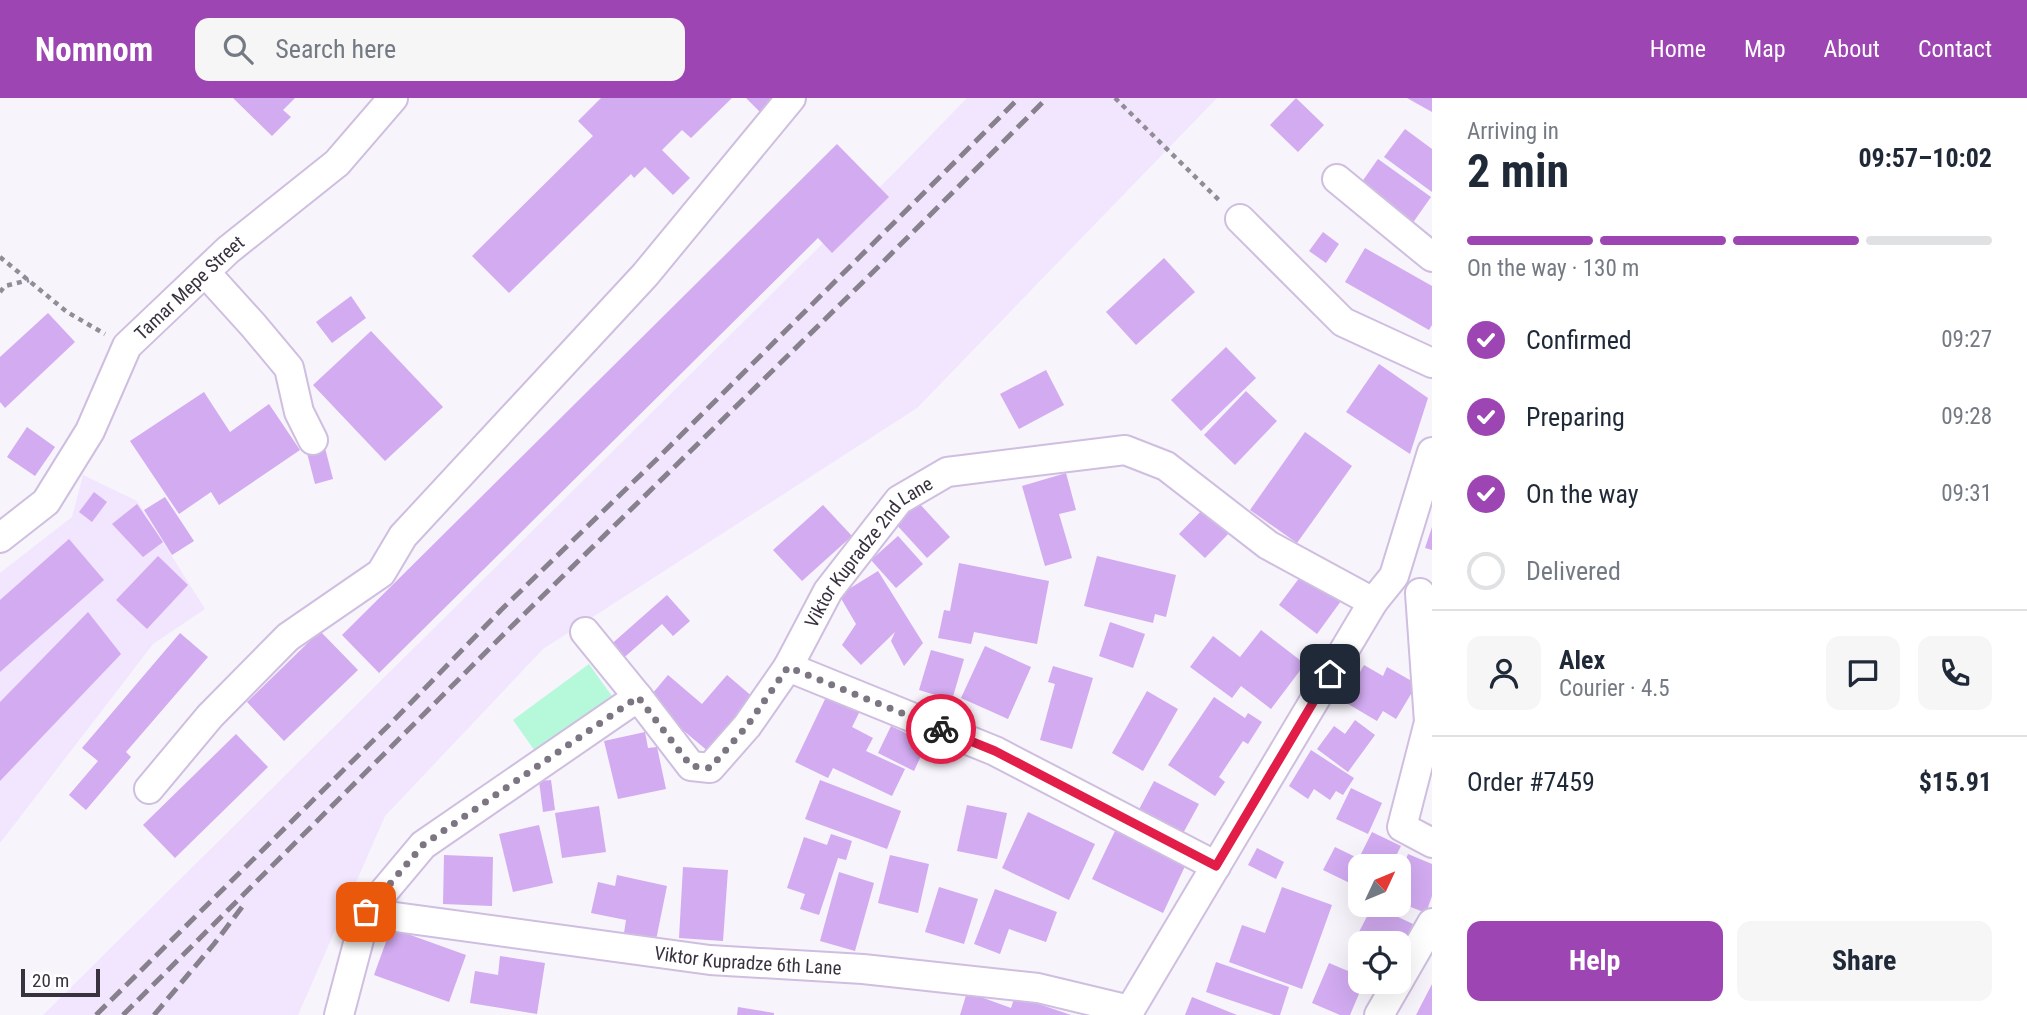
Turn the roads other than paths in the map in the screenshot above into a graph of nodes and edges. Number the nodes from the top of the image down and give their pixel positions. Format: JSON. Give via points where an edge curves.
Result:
{"nodes":[{"id":1,"x":393,"y":98,"type":"edge"},
{"id":2,"x":791,"y":98,"type":"edge"},
{"id":3,"x":1337,"y":179,"type":"dead end"},
{"id":4,"x":1240,"y":219,"type":"road end"},
{"id":5,"x":1432,"y":257,"type":"edge"},
{"id":6,"x":205,"y":272,"type":"junction"},
{"id":7,"x":1432,"y":363,"type":"edge"},
{"id":8,"x":313,"y":440,"type":"dead end"},
{"id":9,"x":1432,"y":452,"type":"edge"},
{"id":10,"x":0,"y":538,"type":"edge"},
{"id":11,"x":1394,"y":576,"type":"junction"},
{"id":12,"x":1426,"y":597,"type":"edge"},
{"id":13,"x":1373,"y":602,"type":"junction"},
{"id":14,"x":585,"y":632,"type":"dead end"},
{"id":15,"x":788,"y":667,"type":"junction"},
{"id":16,"x":638,"y":697,"type":"junction"},
{"id":17,"x":149,"y":789,"type":"dead end"},
{"id":18,"x":1432,"y":843,"type":"edge"},
{"id":19,"x":1216,"y":866,"type":"junction"},
{"id":20,"x":366,"y":912,"type":"junction"},
{"id":21,"x":1432,"y":923,"type":"edge"},
{"id":22,"x":1411,"y":959,"type":"edge"},
{"id":23,"x":1391,"y":994,"type":"edge"},
{"id":24,"x":1128,"y":1012,"type":"edge"},
{"id":25,"x":339,"y":1015,"type":"edge"},
{"id":26,"x":1379,"y":1015,"type":"edge"}],
"edges":[{"from":1,"to":6,"type":"street","name":"Tamar Mepe Street","via":[[337,163]]},
{"from":2,"to":17,"type":"street","via":[[645,275],[403,536],[381,573],[288,637],[210,716]]},
{"from":3,"to":5,"type":"street"},
{"from":4,"to":7,"type":"street","via":[[1343,322]]},
{"from":6,"to":8,"type":"street","via":[[289,368],[299,412]]},
{"from":6,"to":10,"type":"street","name":"Tamar Mepe Street","via":[[127,346],[90,431],[46,502]]},
{"from":9,"to":11,"type":"street"},
{"from":11,"to":12,"type":"street"},
{"from":11,"to":13,"type":"street"},
{"from":12,"to":18,"type":"street","via":[[1429,722],[1402,827]]},
{"from":13,"to":15,"type":"street","name":"Viktor Kupradze 2nd Lane","via":[[1268,545],[1167,466],[1125,450],[947,472],[899,500],[828,591]]},
{"from":13,"to":19,"type":"street"},
{"from":14,"to":16,"type":"street","name":"Viktor Kupradze 2nd Lane"},
{"from":15,"to":16,"type":"street","name":"Viktor Kupradze 2nd Lane","via":[[747,726],[710,768],[691,766]]},
{"from":15,"to":19,"type":"street","via":[[995,751]]},
{"from":16,"to":20,"type":"street","via":[[423,845]]},
{"from":19,"to":24,"type":"street"},
{"from":20,"to":24,"type":"street","name":"Viktor Kupradze 6th Lane","via":[[710,960],[863,969],[1038,988]]},
{"from":20,"to":25,"type":"street"},
{"from":21,"to":22,"type":"street"},
{"from":23,"to":26,"type":"street"}]}
